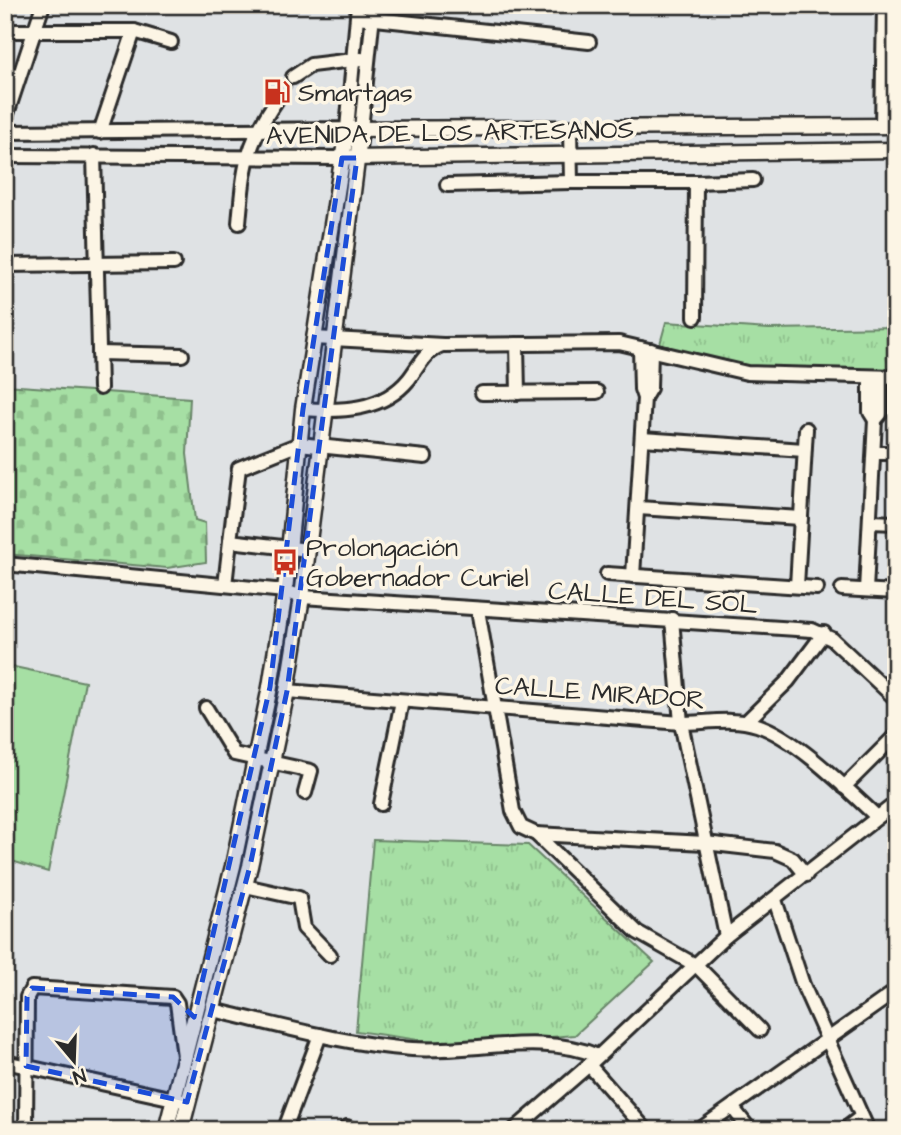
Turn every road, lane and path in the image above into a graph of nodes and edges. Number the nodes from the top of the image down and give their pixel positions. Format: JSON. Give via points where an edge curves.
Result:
{"nodes":[{"id":1,"x":43,"y":5,"type":"edge"},
{"id":2,"x":374,"y":5,"type":"edge"},
{"id":3,"x":884,"y":5,"type":"edge"},
{"id":4,"x":358,"y":11,"type":"edge"},
{"id":5,"x":373,"y":19,"type":"junction"},
{"id":6,"x":5,"y":31,"type":"edge"},
{"id":7,"x":34,"y":31,"type":"junction"},
{"id":8,"x":134,"y":31,"type":"junction"},
{"id":9,"x":589,"y":42,"type":"dead end"},
{"id":10,"x":171,"y":43,"type":"dead end"},
{"id":11,"x":354,"y":59,"type":"junction"},
{"id":12,"x":369,"y":59,"type":"junction"},
{"id":13,"x":293,"y":77,"type":"tunnel mouth"},
{"id":14,"x":276,"y":101,"type":"tunnel mouth"},
{"id":15,"x":5,"y":120,"type":"edge"},
{"id":16,"x":889,"y":126,"type":"edge"},
{"id":17,"x":570,"y":128,"type":"junction"},
{"id":18,"x":354,"y":129,"type":"junction"},
{"id":19,"x":257,"y":130,"type":"junction"},
{"id":20,"x":5,"y":132,"type":"edge"},
{"id":21,"x":29,"y":132,"type":"junction"},
{"id":22,"x":100,"y":132,"type":"junction"},
{"id":23,"x":889,"y":150,"type":"edge"},
{"id":24,"x":94,"y":155,"type":"junction"},
{"id":25,"x":570,"y":155,"type":"junction"},
{"id":26,"x":5,"y":156,"type":"edge"},
{"id":27,"x":29,"y":156,"type":"junction"},
{"id":28,"x":245,"y":158,"type":"junction"},
{"id":29,"x":349,"y":158,"type":"junction"},
{"id":30,"x":753,"y":180,"type":"dead end"},
{"id":31,"x":571,"y":182,"type":"junction"},
{"id":32,"x":696,"y":182,"type":"junction"},
{"id":33,"x":447,"y":185,"type":"dead end"},
{"id":34,"x":239,"y":223,"type":"dead end"},
{"id":35,"x":174,"y":263,"type":"dead end"},
{"id":36,"x":97,"y":264,"type":"junction"},
{"id":37,"x":5,"y":265,"type":"edge"},
{"id":38,"x":695,"y":317,"type":"dead end"},
{"id":39,"x":314,"y":338,"type":"junction"},
{"id":40,"x":334,"y":339,"type":"junction"},
{"id":41,"x":517,"y":344,"type":"junction"},
{"id":42,"x":443,"y":345,"type":"junction"},
{"id":43,"x":646,"y":349,"type":"junction"},
{"id":44,"x":99,"y":353,"type":"junction"},
{"id":45,"x":182,"y":355,"type":"dead end"},
{"id":46,"x":876,"y":377,"type":"junction"},
{"id":47,"x":896,"y":377,"type":"edge"},
{"id":48,"x":100,"y":388,"type":"dead end"},
{"id":49,"x":597,"y":392,"type":"dead end"},
{"id":50,"x":482,"y":393,"type":"dead end"},
{"id":51,"x":518,"y":393,"type":"junction"},
{"id":52,"x":303,"y":409,"type":"junction"},
{"id":53,"x":324,"y":411,"type":"junction"},
{"id":54,"x":806,"y":429,"type":"dead end"},
{"id":55,"x":642,"y":439,"type":"junction"},
{"id":56,"x":299,"y":444,"type":"junction"},
{"id":57,"x":320,"y":446,"type":"junction"},
{"id":58,"x":804,"y":450,"type":"junction"},
{"id":59,"x":874,"y":453,"type":"junction"},
{"id":60,"x":896,"y":453,"type":"edge"},
{"id":61,"x":425,"y":457,"type":"dead end"},
{"id":62,"x":638,"y":508,"type":"junction"},
{"id":63,"x":801,"y":518,"type":"junction"},
{"id":64,"x":870,"y":522,"type":"junction"},
{"id":65,"x":896,"y":523,"type":"edge"},
{"id":66,"x":230,"y":541,"type":"junction"},
{"id":67,"x":289,"y":548,"type":"junction"},
{"id":68,"x":308,"y":550,"type":"junction"},
{"id":69,"x":5,"y":564,"type":"edge"},
{"id":70,"x":607,"y":574,"type":"dead end"},
{"id":71,"x":633,"y":576,"type":"junction"},
{"id":72,"x":225,"y":585,"type":"junction"},
{"id":73,"x":797,"y":586,"type":"junction"},
{"id":74,"x":817,"y":588,"type":"dead end"},
{"id":75,"x":842,"y":589,"type":"dead end"},
{"id":76,"x":866,"y":590,"type":"junction"},
{"id":77,"x":285,"y":591,"type":"junction"},
{"id":78,"x":896,"y":592,"type":"edge"},
{"id":79,"x":302,"y":597,"type":"junction"},
{"id":80,"x":478,"y":610,"type":"junction"},
{"id":81,"x":672,"y":619,"type":"junction"},
{"id":82,"x":824,"y":633,"type":"junction"},
{"id":83,"x":287,"y":691,"type":"junction"},
{"id":84,"x":896,"y":699,"type":"edge"},
{"id":85,"x":402,"y":701,"type":"junction"},
{"id":86,"x":495,"y":707,"type":"junction"},
{"id":87,"x":206,"y":708,"type":"dead end"},
{"id":88,"x":681,"y":723,"type":"junction"},
{"id":89,"x":746,"y":723,"type":"junction"},
{"id":90,"x":896,"y":735,"type":"edge"},
{"id":91,"x":255,"y":759,"type":"junction"},
{"id":92,"x":272,"y":761,"type":"junction"},
{"id":93,"x":844,"y":786,"type":"junction"},
{"id":94,"x":305,"y":793,"type":"dead end"},
{"id":95,"x":896,"y":803,"type":"edge"},
{"id":96,"x":381,"y":804,"type":"dead end"},
{"id":97,"x":877,"y":817,"type":"junction"},
{"id":98,"x":536,"y":834,"type":"junction"},
{"id":99,"x":705,"y":843,"type":"junction"},
{"id":100,"x":806,"y":875,"type":"junction"},
{"id":101,"x":245,"y":887,"type":"junction"},
{"id":102,"x":775,"y":900,"type":"junction"},
{"id":103,"x":726,"y":936,"type":"junction"},
{"id":104,"x":330,"y":956,"type":"dead end"},
{"id":105,"x":697,"y":967,"type":"junction"},
{"id":106,"x":896,"y":991,"type":"edge"},
{"id":107,"x":213,"y":1010,"type":"junction"},
{"id":108,"x":760,"y":1030,"type":"dead end"},
{"id":109,"x":320,"y":1035,"type":"junction"},
{"id":110,"x":826,"y":1041,"type":"junction"},
{"id":111,"x":184,"y":1056,"type":"junction"},
{"id":112,"x":594,"y":1060,"type":"junction"},
{"id":113,"x":5,"y":1062,"type":"edge"},
{"id":114,"x":26,"y":1066,"type":"junction"},
{"id":115,"x":180,"y":1101,"type":"junction"},
{"id":116,"x":732,"y":1107,"type":"junction"},
{"id":117,"x":862,"y":1117,"type":"junction"},
{"id":118,"x":287,"y":1123,"type":"dead end"},
{"id":119,"x":26,"y":1130,"type":"edge"},
{"id":120,"x":166,"y":1130,"type":"edge"},
{"id":121,"x":181,"y":1130,"type":"edge"},
{"id":122,"x":514,"y":1130,"type":"edge"},
{"id":123,"x":646,"y":1130,"type":"edge"},
{"id":124,"x":699,"y":1130,"type":"edge"},
{"id":125,"x":750,"y":1130,"type":"edge"},
{"id":126,"x":844,"y":1130,"type":"edge"},
{"id":127,"x":868,"y":1130,"type":"edge"}],
"edges":[{"from":1,"to":7,"type":"street"},
{"from":2,"to":5,"type":"street"},
{"from":3,"to":16,"type":"street"},
{"from":4,"to":5,"type":"street"},
{"from":4,"to":11,"type":"street"},
{"from":5,"to":9,"type":"street"},
{"from":5,"to":12,"type":"street"},
{"from":6,"to":7,"type":"street"},
{"from":7,"to":8,"type":"street"},
{"from":7,"to":15,"type":"street"},
{"from":8,"to":10,"type":"street"},
{"from":8,"to":22,"type":"street"},
{"from":11,"to":12,"type":"street"},
{"from":11,"to":13,"type":"street","via":[[311,65]]},
{"from":11,"to":18,"type":"street"},
{"from":12,"to":18,"type":"street"},
{"from":14,"to":19,"type":"street"},
{"from":16,"to":17,"type":"main road","name":"AVENIDA DE LOS ARTESANOS"},
{"from":16,"to":23,"type":"main road"},
{"from":17,"to":18,"type":"main road","name":"AVENIDA DE LOS ARTESANOS"},
{"from":17,"to":25,"type":"street"},
{"from":18,"to":19,"type":"street","name":"AVENIDA DE LOS ARTESANOS"},
{"from":18,"to":29,"type":"main road"},
{"from":19,"to":22,"type":"street","name":"AVENIDA DE LOS ARTESANOS"},
{"from":19,"to":28,"type":"street"},
{"from":20,"to":21,"type":"street","name":"AVENIDA DE LOS ARTESANOS"},
{"from":21,"to":22,"type":"street","name":"AVENIDA DE LOS ARTESANOS"},
{"from":21,"to":27,"type":"street"},
{"from":23,"to":25,"type":"main road","name":"AVENIDA DE LOS ARTESANOS"},
{"from":24,"to":27,"type":"street","name":"AVENIDA DE LOS ARTESANOS"},
{"from":24,"to":28,"type":"street","name":"AVENIDA DE LOS ARTESANOS"},
{"from":24,"to":36,"type":"street"},
{"from":25,"to":29,"type":"main road","name":"AVENIDA DE LOS ARTESANOS"},
{"from":25,"to":31,"type":"street"},
{"from":26,"to":27,"type":"street","name":"AVENIDA DE LOS ARTESANOS"},
{"from":28,"to":29,"type":"street","name":"AVENIDA DE LOS ARTESANOS"},
{"from":28,"to":34,"type":"street"},
{"from":29,"to":39,"type":"main road"},
{"from":29,"to":40,"type":"main road"},
{"from":30,"to":32,"type":"street"},
{"from":31,"to":32,"type":"street"},
{"from":31,"to":33,"type":"street"},
{"from":32,"to":38,"type":"street"},
{"from":35,"to":36,"type":"street"},
{"from":36,"to":37,"type":"street"},
{"from":36,"to":44,"type":"street"},
{"from":39,"to":40,"type":"street"},
{"from":39,"to":52,"type":"main road"},
{"from":40,"to":42,"type":"street"},
{"from":40,"to":53,"type":"main road"},
{"from":41,"to":42,"type":"street"},
{"from":41,"to":43,"type":"street","via":[[619,343]]},
{"from":41,"to":51,"type":"street"},
{"from":42,"to":53,"type":"street","via":[[429,351],[405,383],[382,401]]},
{"from":43,"to":46,"type":"street","via":[[747,373]]},
{"from":43,"to":55,"type":"street","via":[[650,388],[644,398]]},
{"from":44,"to":45,"type":"street"},
{"from":44,"to":48,"type":"street"},
{"from":46,"to":47,"type":"street"},
{"from":46,"to":59,"type":"street","via":[[881,413],[875,420]]},
{"from":49,"to":51,"type":"street"},
{"from":50,"to":51,"type":"street"},
{"from":52,"to":53,"type":"street"},
{"from":52,"to":56,"type":"main road"},
{"from":53,"to":57,"type":"main road"},
{"from":54,"to":58,"type":"street"},
{"from":55,"to":58,"type":"street"},
{"from":55,"to":62,"type":"street"},
{"from":56,"to":57,"type":"street"},
{"from":56,"to":66,"type":"street","via":[[239,468]]},
{"from":56,"to":67,"type":"main road"},
{"from":57,"to":61,"type":"street"},
{"from":57,"to":68,"type":"main road"},
{"from":58,"to":63,"type":"street"},
{"from":59,"to":60,"type":"street"},
{"from":59,"to":64,"type":"street"},
{"from":62,"to":63,"type":"street"},
{"from":62,"to":71,"type":"street"},
{"from":63,"to":73,"type":"street"},
{"from":64,"to":65,"type":"street"},
{"from":64,"to":76,"type":"street"},
{"from":66,"to":67,"type":"street"},
{"from":66,"to":72,"type":"street"},
{"from":67,"to":68,"type":"street"},
{"from":67,"to":77,"type":"main road"},
{"from":68,"to":79,"type":"main road"},
{"from":69,"to":72,"type":"street","name":"CALLE DEL SOL"},
{"from":70,"to":71,"type":"street"},
{"from":71,"to":73,"type":"street"},
{"from":72,"to":77,"type":"street","name":"CALLE DEL SOL"},
{"from":73,"to":74,"type":"street"},
{"from":75,"to":76,"type":"street"},
{"from":76,"to":78,"type":"street"},
{"from":77,"to":79,"type":"street","name":"CALLE DEL SOL"},
{"from":77,"to":91,"type":"main road"},
{"from":79,"to":80,"type":"street","name":"CALLE DEL SOL"},
{"from":79,"to":83,"type":"main road"},
{"from":80,"to":81,"type":"street","name":"CALLE DEL SOL"},
{"from":80,"to":86,"type":"street"},
{"from":81,"to":82,"type":"street","name":"CALLE DEL SOL"},
{"from":81,"to":88,"type":"street"},
{"from":82,"to":84,"type":"street"},
{"from":82,"to":89,"type":"street","via":[[788,681]]},
{"from":83,"to":85,"type":"street","name":"CALLE MIRADOR"},
{"from":83,"to":92,"type":"main road"},
{"from":85,"to":86,"type":"street","name":"CALLE MIRADOR"},
{"from":85,"to":96,"type":"street"},
{"from":86,"to":88,"type":"street","name":"CALLE MIRADOR"},
{"from":86,"to":98,"type":"street","via":[[513,811],[521,827]]},
{"from":87,"to":91,"type":"street","via":[[231,751]]},
{"from":88,"to":89,"type":"street","name":"CALLE MIRADOR"},
{"from":88,"to":99,"type":"street"},
{"from":89,"to":93,"type":"street","name":"CALLE MIRADOR","via":[[788,743]]},
{"from":90,"to":93,"type":"street"},
{"from":91,"to":92,"type":"street"},
{"from":91,"to":111,"type":"main road"},
{"from":92,"to":94,"type":"street","via":[[311,771]]},
{"from":92,"to":101,"type":"main road"},
{"from":93,"to":97,"type":"street","name":"CALLE MIRADOR"},
{"from":95,"to":97,"type":"street"},
{"from":97,"to":100,"type":"street"},
{"from":98,"to":99,"type":"street"},
{"from":98,"to":105,"type":"street","via":[[637,932]]},
{"from":99,"to":100,"type":"street","via":[[784,853]]},
{"from":99,"to":103,"type":"street"},
{"from":100,"to":102,"type":"street"},
{"from":101,"to":104,"type":"street","via":[[299,898],[304,928]]},
{"from":101,"to":107,"type":"main road"},
{"from":102,"to":103,"type":"street"},
{"from":102,"to":110,"type":"street"},
{"from":103,"to":105,"type":"street"},
{"from":105,"to":108,"type":"street"},
{"from":105,"to":112,"type":"street"},
{"from":106,"to":110,"type":"street"},
{"from":107,"to":109,"type":"street"},
{"from":107,"to":115,"type":"main road"},
{"from":109,"to":112,"type":"street","via":[[410,1049],[566,1046]]},
{"from":109,"to":118,"type":"street"},
{"from":110,"to":116,"type":"street"},
{"from":110,"to":117,"type":"street"},
{"from":111,"to":114,"type":"street","via":[[173,997],[32,988],[27,997]]},
{"from":111,"to":115,"type":"main road"},
{"from":112,"to":122,"type":"street"},
{"from":112,"to":123,"type":"street"},
{"from":113,"to":114,"type":"street"},
{"from":114,"to":115,"type":"street"},
{"from":114,"to":119,"type":"street"},
{"from":115,"to":120,"type":"main road"},
{"from":115,"to":121,"type":"main road"},
{"from":116,"to":124,"type":"street"},
{"from":116,"to":125,"type":"street"},
{"from":117,"to":126,"type":"street"},
{"from":117,"to":127,"type":"street"}]}
